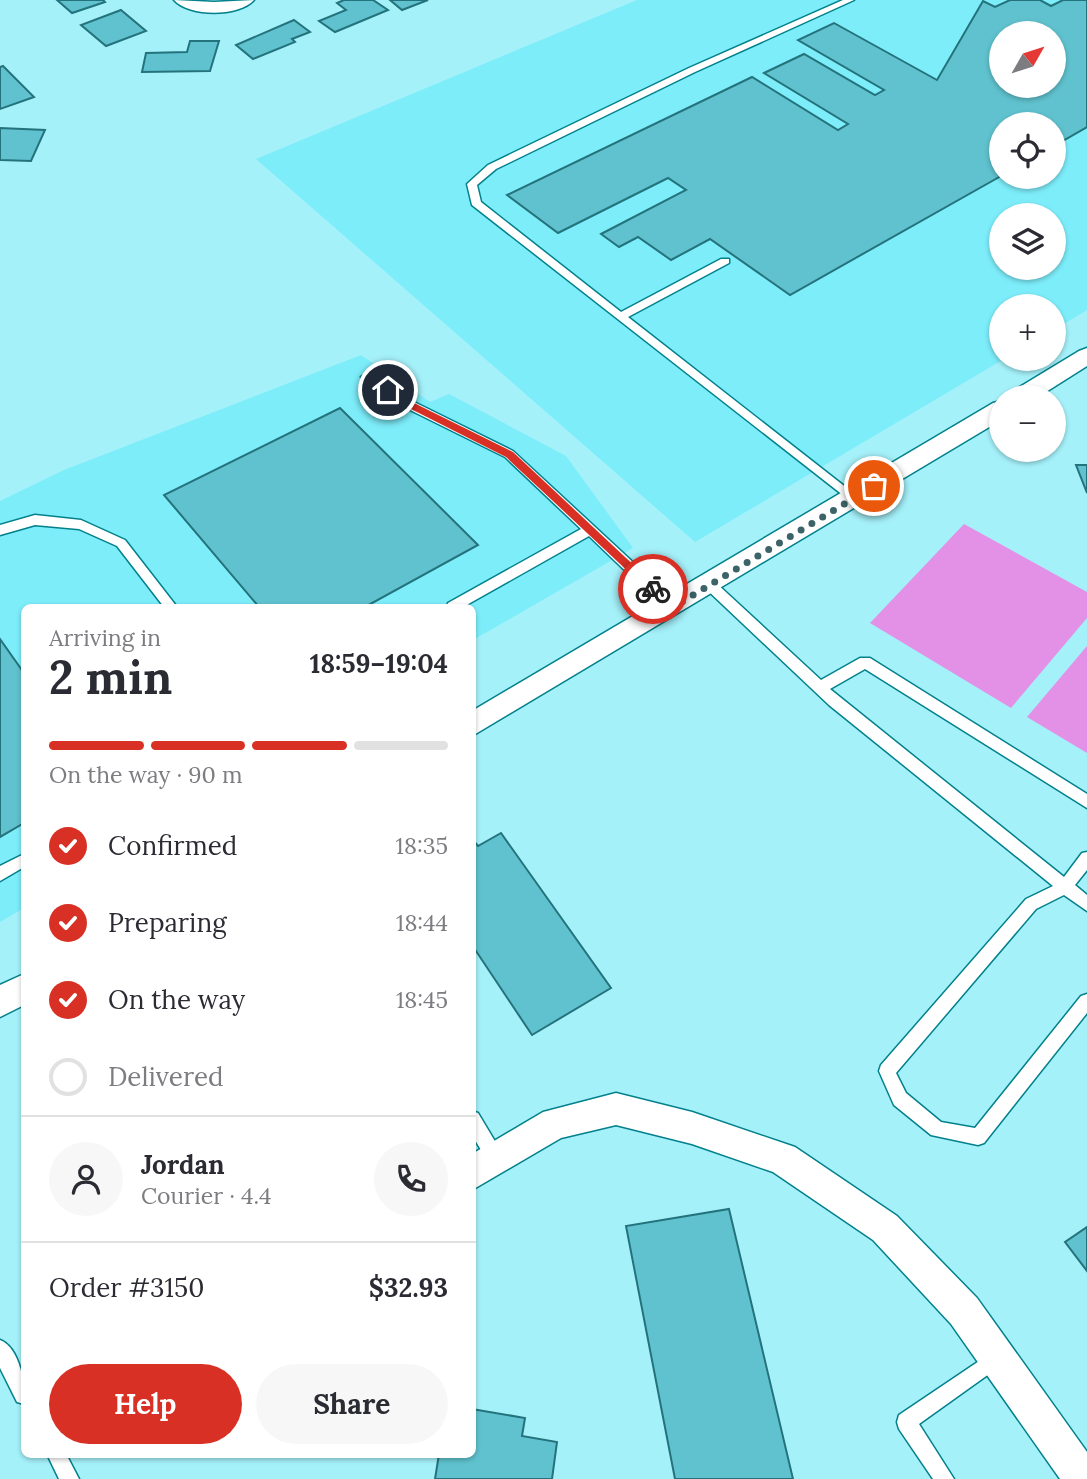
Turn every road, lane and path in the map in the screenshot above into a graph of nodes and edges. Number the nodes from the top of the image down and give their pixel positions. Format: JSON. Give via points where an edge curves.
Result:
{"nodes":[{"id":1,"x":183,"y":0,"type":"edge"},
{"id":2,"x":245,"y":0,"type":"edge"},
{"id":3,"x":850,"y":0,"type":"edge"},
{"id":4,"x":725,"y":261,"type":"dead end"},
{"id":5,"x":620,"y":317,"type":"junction"},
{"id":6,"x":1087,"y":356,"type":"edge"},
{"id":7,"x":367,"y":377,"type":"dead end"},
{"id":8,"x":1040,"y":385,"type":"edge"},
{"id":9,"x":989,"y":417,"type":"edge"},
{"id":10,"x":853,"y":499,"type":"junction"},
{"id":11,"x":0,"y":530,"type":"edge"},
{"id":12,"x":589,"y":530,"type":"junction"},
{"id":13,"x":710,"y":585,"type":"junction"},
{"id":14,"x":169,"y":604,"type":"edge"},
{"id":15,"x":458,"y":604,"type":"edge"},
{"id":16,"x":673,"y":607,"type":"junction"},
{"id":17,"x":821,"y":687,"type":"junction"},
{"id":18,"x":476,"y":723,"type":"edge"},
{"id":19,"x":1087,"y":802,"type":"edge"},
{"id":20,"x":1087,"y":858,"type":"edge"},
{"id":21,"x":21,"y":862,"type":"edge"},
{"id":22,"x":0,"y":874,"type":"edge"},
{"id":23,"x":1065,"y":887,"type":"junction"},
{"id":24,"x":1087,"y":904,"type":"edge"},
{"id":25,"x":21,"y":990,"type":"edge"},
{"id":26,"x":1087,"y":1001,"type":"edge"},
{"id":27,"x":0,"y":1002,"type":"edge"},
{"id":28,"x":476,"y":1135,"type":"edge"},
{"id":29,"x":484,"y":1166,"type":"edge"},
{"id":30,"x":0,"y":1349,"type":"edge"},
{"id":31,"x":998,"y":1357,"type":"junction"},
{"id":32,"x":21,"y":1389,"type":"edge"},
{"id":33,"x":58,"y":1458,"type":"edge"},
{"id":34,"x":69,"y":1479,"type":"edge"},
{"id":35,"x":944,"y":1479,"type":"edge"},
{"id":36,"x":1083,"y":1479,"type":"edge"}],
"edges":[{"from":1,"to":2,"type":"street","via":[[203,8]]},
{"from":3,"to":5,"type":"lane","via":[[692,70],[505,161],[471,184],[476,203]]},
{"from":4,"to":5,"type":"lane"},
{"from":5,"to":10,"type":"lane"},
{"from":6,"to":8,"type":"street"},
{"from":7,"to":12,"type":"lane","via":[[408,404],[509,454]]},
{"from":9,"to":10,"type":"street"},
{"from":10,"to":13,"type":"street"},
{"from":11,"to":14,"type":"lane","via":[[35,520],[81,525],[121,543]]},
{"from":12,"to":15,"type":"lane"},
{"from":12,"to":16,"type":"lane"},
{"from":13,"to":16,"type":"street"},
{"from":13,"to":17,"type":"lane"},
{"from":16,"to":18,"type":"street"},
{"from":17,"to":19,"type":"lane","via":[[865,662]]},
{"from":17,"to":23,"type":"lane"},
{"from":20,"to":23,"type":"lane"},
{"from":21,"to":22,"type":"lane"},
{"from":23,"to":24,"type":"lane"},
{"from":23,"to":26,"type":"lane","via":[[1031,904],[887,1070],[900,1099],[937,1129],[978,1137]]},
{"from":25,"to":27,"type":"street"},
{"from":28,"to":29,"type":"lane"},
{"from":29,"to":31,"type":"street","via":[[555,1123],[617,1109],[783,1159],[885,1228],[964,1311]]},
{"from":30,"to":32,"type":"lane"},
{"from":31,"to":35,"type":"lane","via":[[906,1422]]},
{"from":31,"to":36,"type":"street"},
{"from":33,"to":34,"type":"lane"}]}
